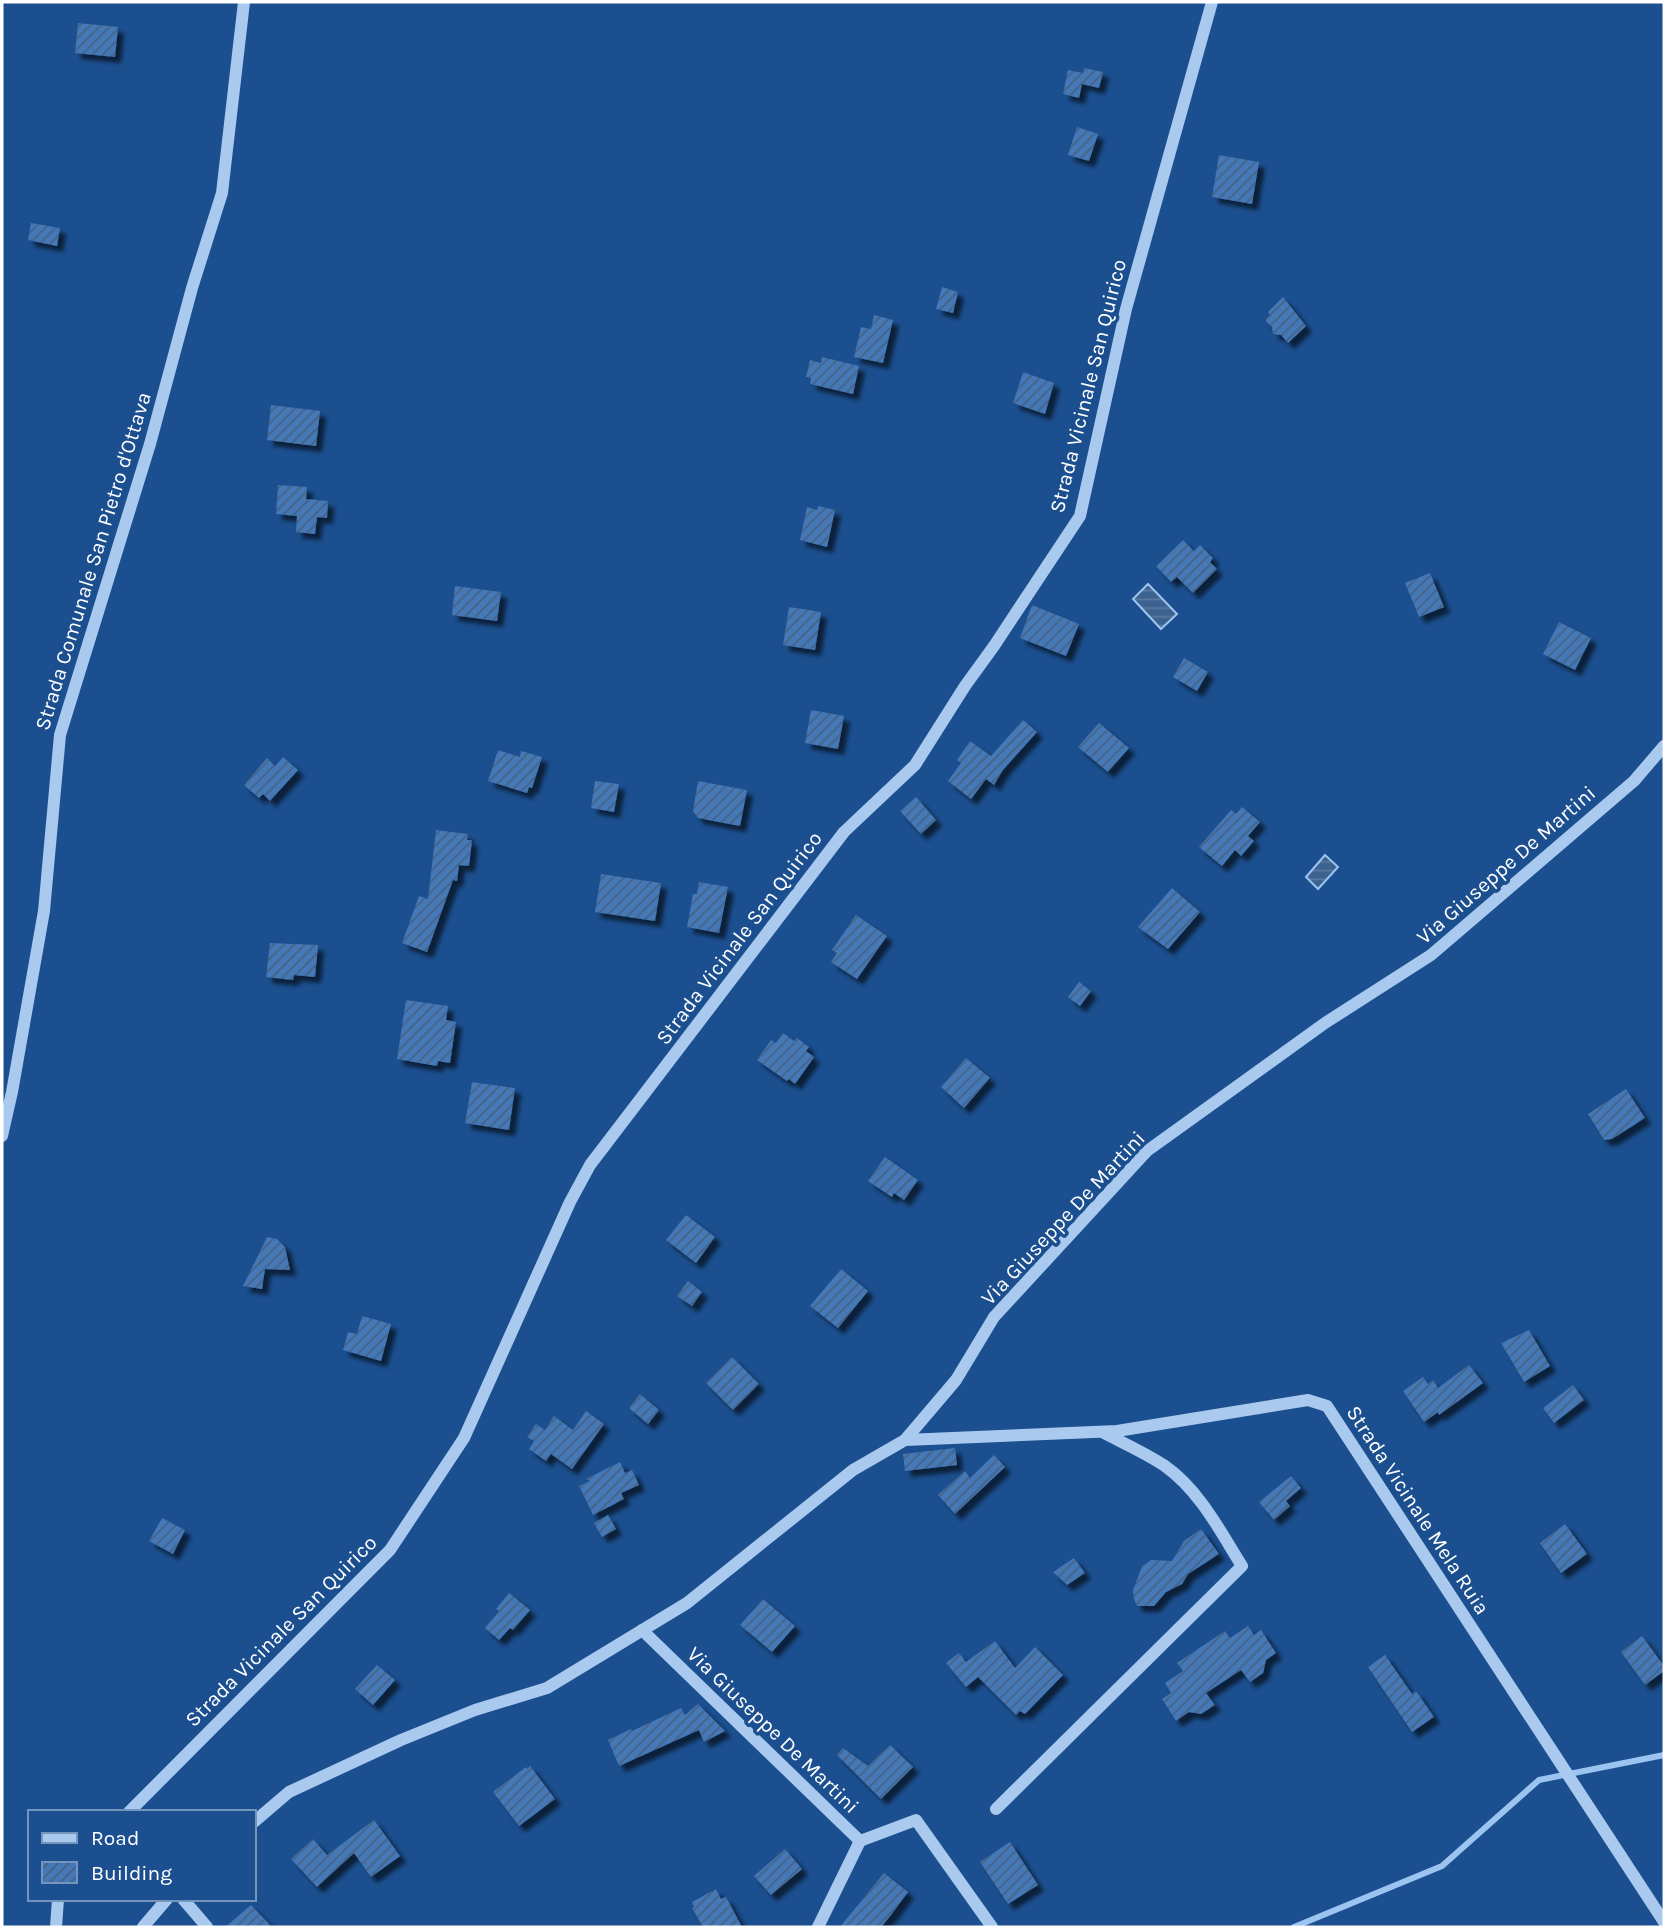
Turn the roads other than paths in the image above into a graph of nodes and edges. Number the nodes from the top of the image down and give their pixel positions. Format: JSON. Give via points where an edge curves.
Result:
{"nodes":[{"id":1,"x":244,"y":2,"type":"edge"},
{"id":2,"x":1212,"y":2,"type":"edge"},
{"id":3,"x":1664,"y":746,"type":"edge"},
{"id":4,"x":2,"y":1136,"type":"edge"},
{"id":5,"x":1100,"y":1432,"type":"junction"},
{"id":6,"x":905,"y":1440,"type":"junction"},
{"id":7,"x":642,"y":1630,"type":"junction"},
{"id":8,"x":996,"y":1809,"type":"dead end"},
{"id":9,"x":131,"y":1810,"type":"edge"},
{"id":10,"x":256,"y":1820,"type":"edge"},
{"id":11,"x":860,"y":1841,"type":"junction"},
{"id":12,"x":58,"y":1901,"type":"edge"},
{"id":13,"x":165,"y":1901,"type":"edge"},
{"id":14,"x":185,"y":1901,"type":"edge"},
{"id":15,"x":1664,"y":1922,"type":"edge"},
{"id":16,"x":56,"y":1927,"type":"edge"},
{"id":17,"x":143,"y":1927,"type":"edge"},
{"id":18,"x":207,"y":1927,"type":"edge"},
{"id":19,"x":818,"y":1927,"type":"edge"},
{"id":20,"x":992,"y":1927,"type":"edge"}],
"edges":[{"from":1,"to":4,"type":"street","name":"Strada Comunale San Pietro d'Ottava","via":[[222,193],[60,734],[44,911]]},
{"from":2,"to":9,"type":"street","name":"Strada Vicinale San Quirico","via":[[1126,309],[1080,516],[915,765],[844,832],[590,1165],[464,1438],[390,1550]]},
{"from":3,"to":6,"type":"street","name":"Via Giuseppe De Martini","via":[[1634,780],[1431,956],[1325,1023],[1147,1151],[994,1317],[957,1380]]},
{"from":5,"to":6,"type":"street","name":"Strada Vicinale Mela Ruia"},
{"from":5,"to":8,"type":"street","via":[[1149,1456],[1182,1480],[1242,1566]]},
{"from":5,"to":15,"type":"street","name":"Strada Vicinale Mela Ruia","via":[[1308,1400],[1327,1406]]},
{"from":6,"to":7,"type":"street","name":"Via Giuseppe De Martini","via":[[853,1470],[687,1603]]},
{"from":7,"to":10,"type":"street","name":"Via Giuseppe De Martini","via":[[547,1688],[475,1710],[289,1792]]},
{"from":7,"to":11,"type":"street","name":"Via Giuseppe De Martini"},
{"from":11,"to":19,"type":"street"},
{"from":11,"to":20,"type":"street","name":"Via Giuseppe De Martini","via":[[916,1820]]},
{"from":12,"to":16,"type":"street"},
{"from":13,"to":17,"type":"street"},
{"from":14,"to":18,"type":"street"}]}
